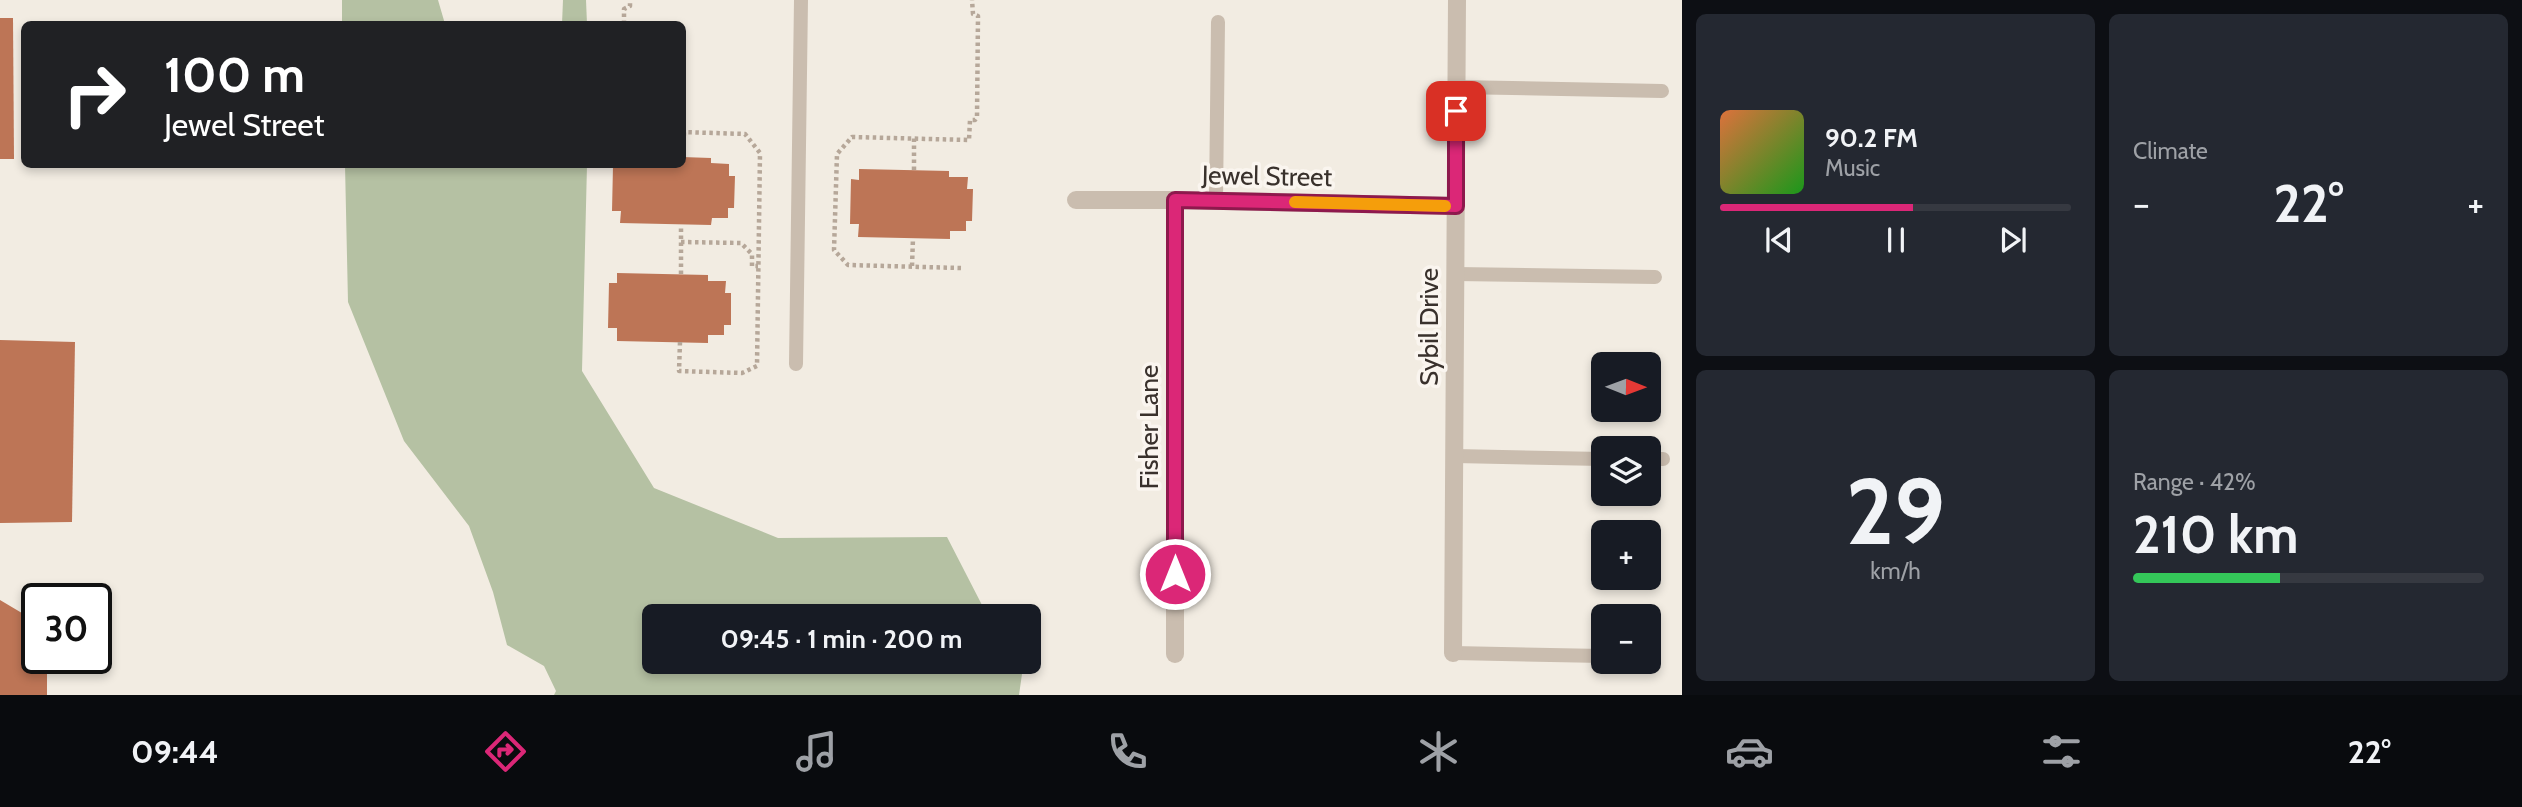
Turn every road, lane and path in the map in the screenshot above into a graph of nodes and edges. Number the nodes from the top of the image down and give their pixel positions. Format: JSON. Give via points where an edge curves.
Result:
{"nodes":[{"id":1,"x":630,"y":0,"type":"edge"},
{"id":2,"x":801,"y":0,"type":"edge"},
{"id":3,"x":972,"y":0,"type":"edge"},
{"id":4,"x":1457,"y":0,"type":"edge"},
{"id":5,"x":624,"y":21,"type":"edge"},
{"id":6,"x":1219,"y":22,"type":"dead end"},
{"id":7,"x":1456,"y":87,"type":"junction"},
{"id":8,"x":1662,"y":91,"type":"dead end"},
{"id":9,"x":686,"y":132,"type":"edge"},
{"id":10,"x":914,"y":138,"type":"junction"},
{"id":11,"x":914,"y":170,"type":"dead end"},
{"id":12,"x":1076,"y":200,"type":"dead end"},
{"id":13,"x":1175,"y":200,"type":"junction"},
{"id":14,"x":1216,"y":201,"type":"junction"},
{"id":15,"x":1456,"y":206,"type":"junction"},
{"id":16,"x":681,"y":225,"type":"dead end"},
{"id":17,"x":913,"y":238,"type":"dead end"},
{"id":18,"x":681,"y":242,"type":"junction"},
{"id":19,"x":758,"y":266,"type":"junction"},
{"id":20,"x":912,"y":266,"type":"junction"},
{"id":21,"x":961,"y":268,"type":"dead end"},
{"id":22,"x":681,"y":274,"type":"dead end"},
{"id":23,"x":1456,"y":274,"type":"junction"},
{"id":24,"x":1655,"y":277,"type":"dead end"},
{"id":25,"x":680,"y":342,"type":"dead end"},
{"id":26,"x":796,"y":365,"type":"dead end"},
{"id":27,"x":1455,"y":456,"type":"junction"},
{"id":28,"x":1591,"y":458,"type":"edge"},
{"id":29,"x":1453,"y":653,"type":"joint"},
{"id":30,"x":1175,"y":654,"type":"dead end"},
{"id":31,"x":1591,"y":656,"type":"edge"}],
"edges":[{"from":1,"to":5,"type":"path"},
{"from":2,"to":26,"type":"lane"},
{"from":3,"to":10,"type":"path","via":[[972,14],[978,16],[977,117],[970,120],[969,140]]},
{"from":4,"to":7,"type":"street","name":"Sybil Drive"},
{"from":6,"to":14,"type":"lane"},
{"from":7,"to":8,"type":"lane"},
{"from":7,"to":15,"type":"street","name":"Sybil Drive"},
{"from":9,"to":19,"type":"path","via":[[745,134],[760,153]]},
{"from":10,"to":11,"type":"path"},
{"from":10,"to":20,"type":"path","via":[[852,137],[837,154],[834,250],[848,265]]},
{"from":12,"to":13,"type":"street","name":"Jewel Street"},
{"from":13,"to":14,"type":"street","name":"Jewel Street"},
{"from":13,"to":30,"type":"street","name":"Fisher Lane"},
{"from":14,"to":15,"type":"street","name":"Jewel Street"},
{"from":15,"to":23,"type":"street","name":"Sybil Drive"},
{"from":16,"to":18,"type":"path"},
{"from":17,"to":20,"type":"path"},
{"from":18,"to":19,"type":"path","via":[[741,243],[752,254],[751,266]]},
{"from":18,"to":22,"type":"path"},
{"from":19,"to":25,"type":"path","via":[[757,366],[742,373],[679,371]]},
{"from":20,"to":21,"type":"path"},
{"from":23,"to":24,"type":"lane"},
{"from":23,"to":27,"type":"street","name":"Sybil Drive"},
{"from":27,"to":28,"type":"lane"},
{"from":27,"to":29,"type":"street","name":"Sybil Drive"},
{"from":29,"to":31,"type":"lane"}]}
